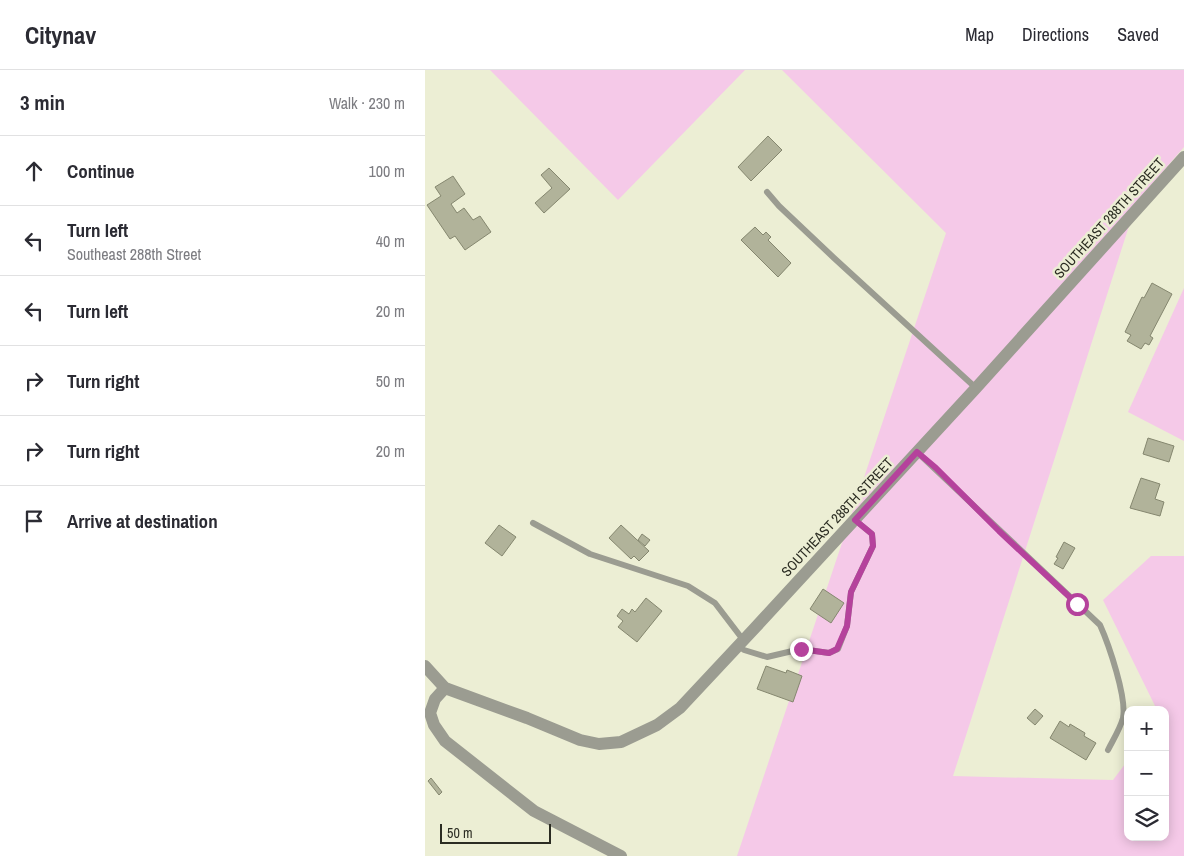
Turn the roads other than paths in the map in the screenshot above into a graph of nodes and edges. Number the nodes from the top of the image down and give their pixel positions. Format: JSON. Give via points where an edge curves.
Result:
{"nodes":[{"id":1,"x":1184,"y":157,"type":"edge"},
{"id":2,"x":767,"y":192,"type":"dead end"},
{"id":3,"x":976,"y":388,"type":"junction"},
{"id":4,"x":917,"y":452,"type":"junction"},
{"id":5,"x":855,"y":520,"type":"junction"},
{"id":6,"x":533,"y":523,"type":"dead end"},
{"id":7,"x":741,"y":643,"type":"junction"},
{"id":8,"x":425,"y":666,"type":"edge"},
{"id":9,"x":445,"y":688,"type":"junction"},
{"id":10,"x":1108,"y":750,"type":"dead end"},
{"id":11,"x":621,"y":856,"type":"edge"}],
"edges":[{"from":1,"to":3,"type":"street","name":"SOUTHEAST 288TH STREET"},
{"from":2,"to":3,"type":"lane"},
{"from":3,"to":4,"type":"street","name":"SOUTHEAST 288TH STREET"},
{"from":4,"to":5,"type":"street","name":"SOUTHEAST 288TH STREET"},
{"from":4,"to":10,"type":"lane","via":[[1099,626],[1124,705],[1123,720]]},
{"from":5,"to":7,"type":"street","name":"SOUTHEAST 288TH STREET"},
{"from":5,"to":7,"type":"lane","via":[[872,534],[873,546],[851,592],[847,626],[837,649],[829,653],[801,649],[767,657],[744,650]]},
{"from":6,"to":7,"type":"lane","via":[[590,554],[688,586],[715,603]]},
{"from":7,"to":9,"type":"street","name":"SOUTHEAST 288TH STREET","via":[[680,708],[657,725],[621,742],[599,744],[580,740]]},
{"from":8,"to":9,"type":"street"},
{"from":9,"to":11,"type":"street","via":[[435,699],[430,713],[445,741],[534,811]]}]}
